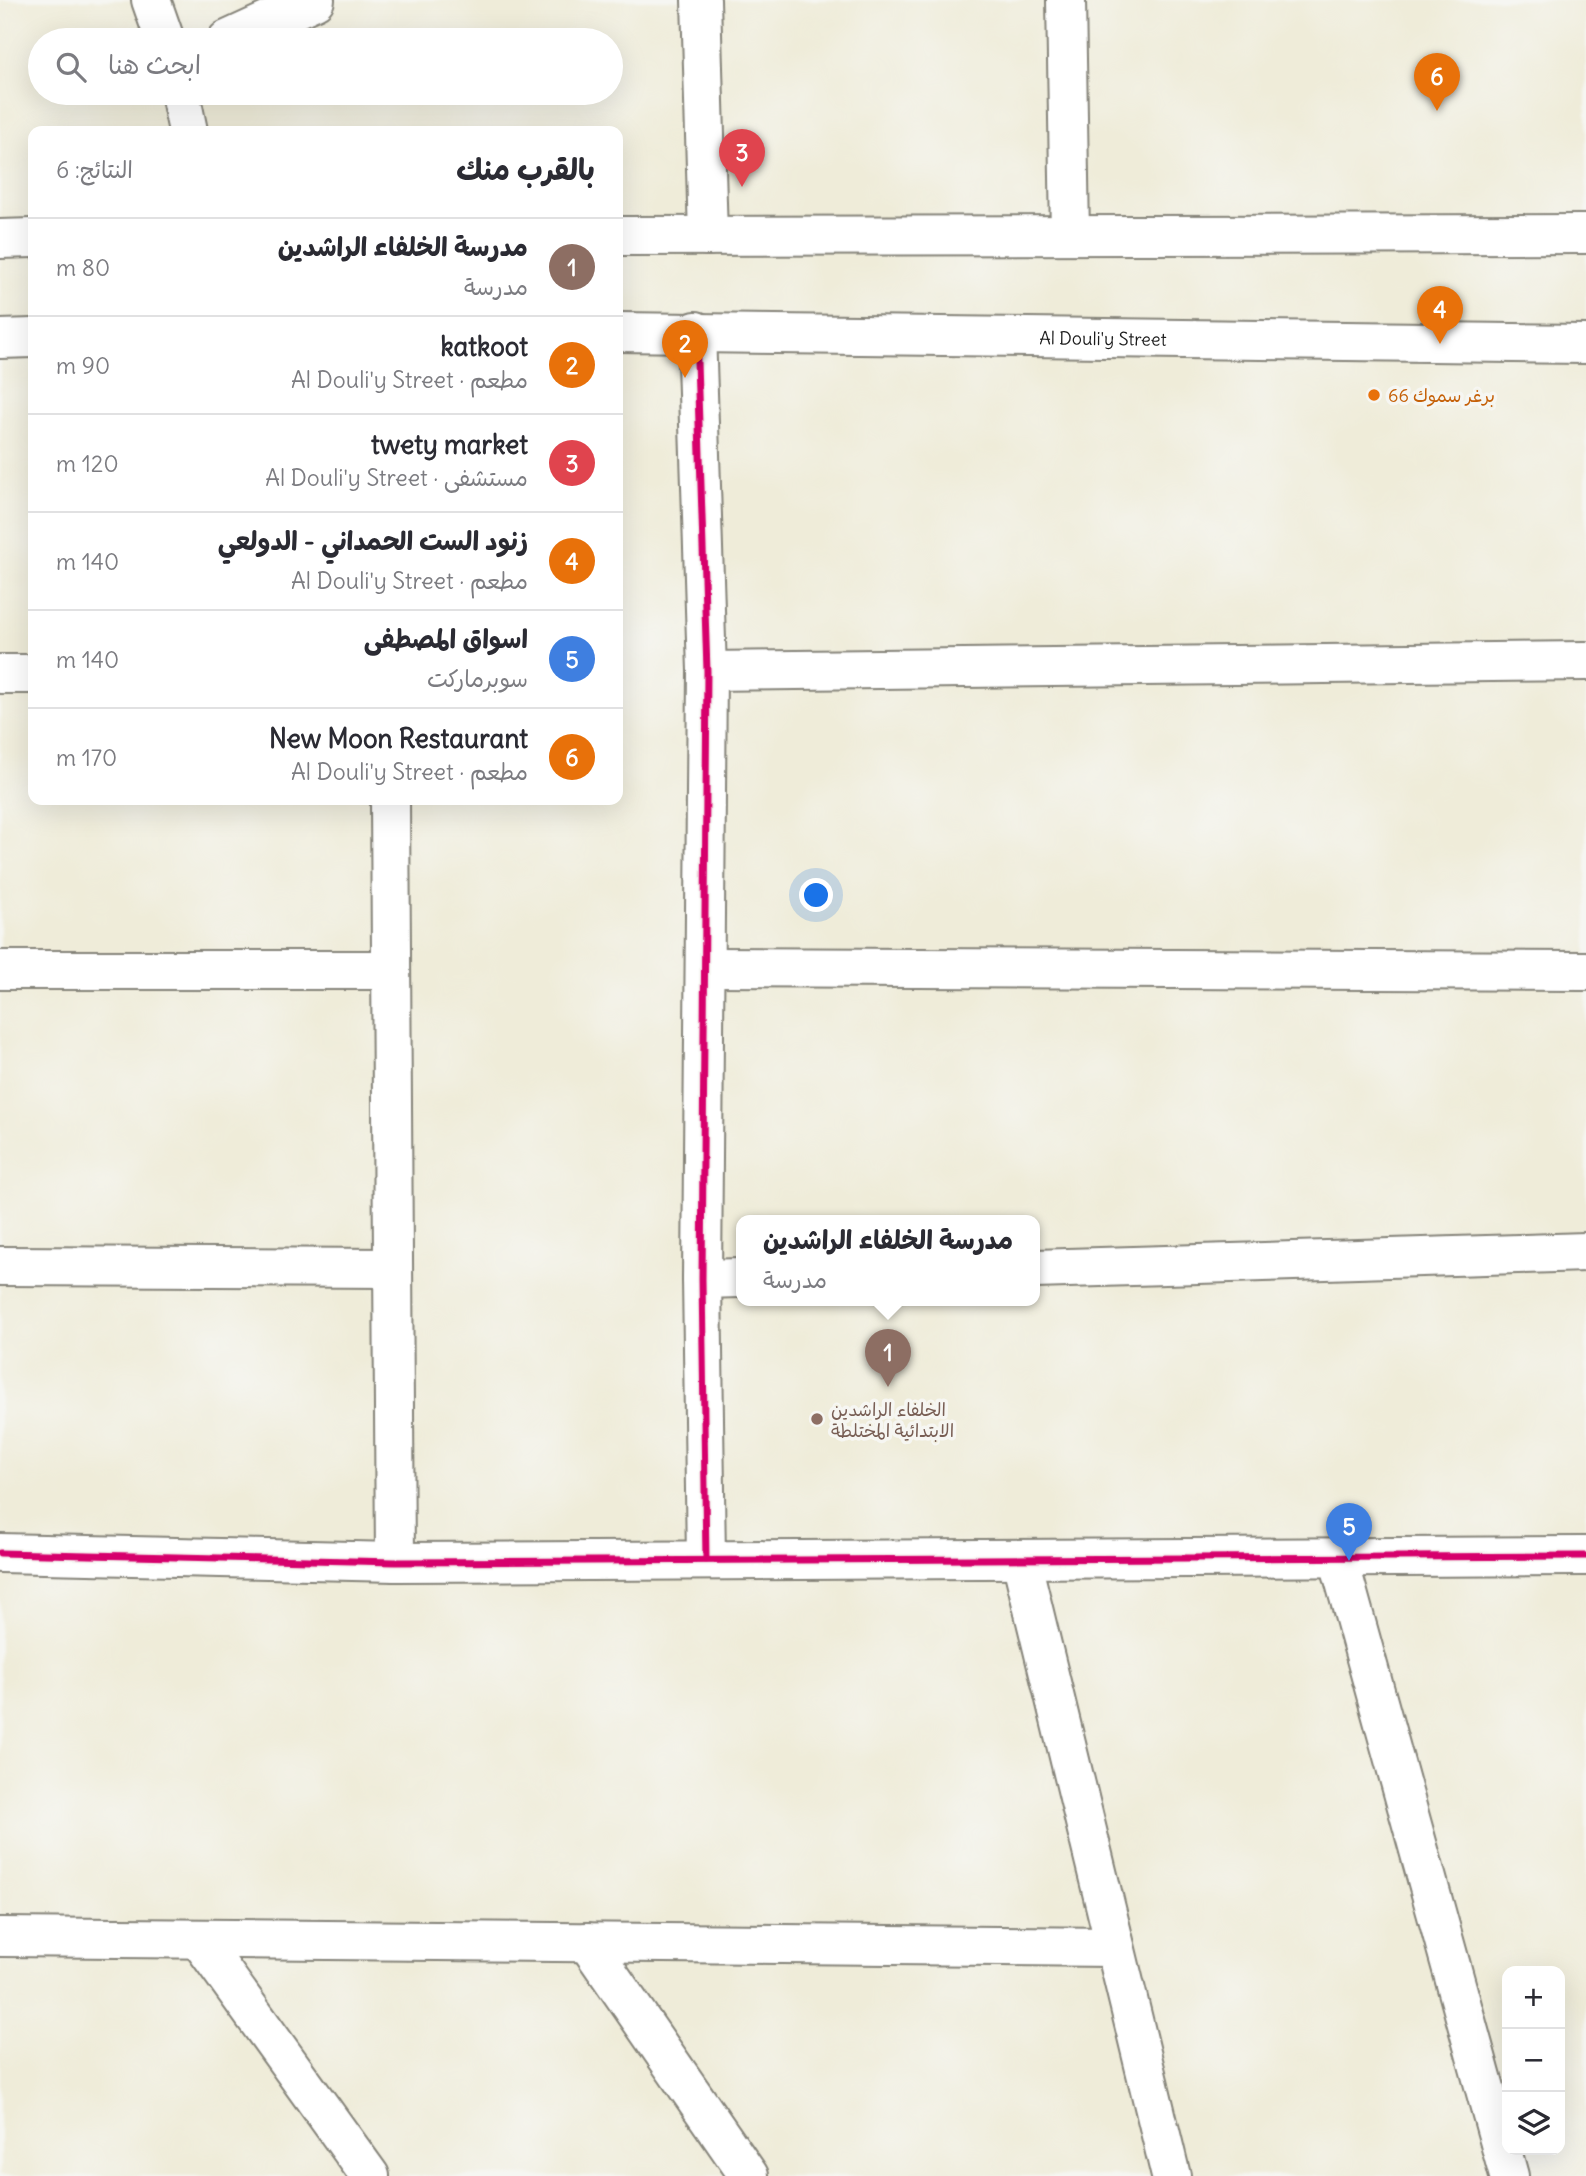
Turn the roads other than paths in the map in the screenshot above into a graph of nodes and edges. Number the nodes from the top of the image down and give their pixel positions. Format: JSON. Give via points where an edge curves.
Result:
{"nodes":[{"id":1,"x":151,"y":0,"type":"edge"},
{"id":2,"x":315,"y":0,"type":"edge"},
{"id":3,"x":701,"y":0,"type":"edge"},
{"id":4,"x":1066,"y":0,"type":"edge"},
{"id":5,"x":161,"y":28,"type":"edge"},
{"id":6,"x":253,"y":28,"type":"edge"},
{"id":7,"x":183,"y":105,"type":"edge"},
{"id":8,"x":187,"y":126,"type":"edge"},
{"id":9,"x":1586,"y":234,"type":"edge"},
{"id":10,"x":1070,"y":235,"type":"junction"},
{"id":11,"x":623,"y":236,"type":"edge"},
{"id":12,"x":708,"y":236,"type":"junction"},
{"id":13,"x":28,"y":238,"type":"edge"},
{"id":14,"x":0,"y":239,"type":"edge"},
{"id":15,"x":696,"y":331,"type":"junction"},
{"id":16,"x":623,"y":332,"type":"edge"},
{"id":17,"x":28,"y":338,"type":"edge"},
{"id":18,"x":0,"y":339,"type":"edge"},
{"id":19,"x":1586,"y":344,"type":"edge"},
{"id":20,"x":1586,"y":661,"type":"edge"},
{"id":21,"x":707,"y":671,"type":"junction"},
{"id":22,"x":0,"y":674,"type":"edge"},
{"id":23,"x":28,"y":674,"type":"edge"},
{"id":24,"x":390,"y":805,"type":"edge"},
{"id":25,"x":706,"y":967,"type":"junction"},
{"id":26,"x":0,"y":970,"type":"edge"},
{"id":27,"x":391,"y":970,"type":"junction"},
{"id":28,"x":1586,"y":971,"type":"edge"},
{"id":29,"x":1586,"y":1252,"type":"edge"},
{"id":30,"x":0,"y":1266,"type":"edge"},
{"id":31,"x":393,"y":1268,"type":"junction"},
{"id":32,"x":1040,"y":1269,"type":"edge"},
{"id":33,"x":736,"y":1278,"type":"edge"},
{"id":34,"x":702,"y":1279,"type":"junction"},
{"id":35,"x":0,"y":1553,"type":"edge"},
{"id":36,"x":1586,"y":1556,"type":"edge"},
{"id":37,"x":1338,"y":1557,"type":"junction"},
{"id":38,"x":1021,"y":1559,"type":"junction"},
{"id":39,"x":706,"y":1560,"type":"junction"},
{"id":40,"x":395,"y":1562,"type":"junction"},
{"id":41,"x":0,"y":1937,"type":"edge"},
{"id":42,"x":199,"y":1939,"type":"junction"},
{"id":43,"x":587,"y":1942,"type":"junction"},
{"id":44,"x":1115,"y":1947,"type":"junction"},
{"id":45,"x":1168,"y":2175,"type":"edge"},
{"id":46,"x":370,"y":2176,"type":"edge"},
{"id":47,"x":749,"y":2176,"type":"edge"},
{"id":48,"x":1509,"y":2176,"type":"edge"}],
"edges":[{"from":1,"to":5,"type":"street"},
{"from":2,"to":6,"type":"street"},
{"from":3,"to":12,"type":"street"},
{"from":4,"to":10,"type":"street"},
{"from":7,"to":8,"type":"street"},
{"from":9,"to":10,"type":"street"},
{"from":10,"to":12,"type":"street"},
{"from":11,"to":12,"type":"street"},
{"from":13,"to":14,"type":"street"},
{"from":15,"to":16,"type":"street","name":"Al Douli'y Street"},
{"from":15,"to":19,"type":"street","name":"Al Douli'y Street"},
{"from":15,"to":21,"type":"street"},
{"from":17,"to":18,"type":"street"},
{"from":20,"to":21,"type":"street"},
{"from":21,"to":25,"type":"street"},
{"from":22,"to":23,"type":"street"},
{"from":24,"to":27,"type":"street"},
{"from":25,"to":28,"type":"street"},
{"from":25,"to":34,"type":"street"},
{"from":26,"to":27,"type":"street"},
{"from":27,"to":31,"type":"street"},
{"from":29,"to":32,"type":"street"},
{"from":30,"to":31,"type":"street"},
{"from":31,"to":40,"type":"street"},
{"from":33,"to":34,"type":"street"},
{"from":34,"to":39,"type":"street"},
{"from":35,"to":40,"type":"street"},
{"from":36,"to":37,"type":"street"},
{"from":37,"to":38,"type":"street"},
{"from":37,"to":48,"type":"street"},
{"from":38,"to":39,"type":"street"},
{"from":38,"to":44,"type":"street"},
{"from":39,"to":40,"type":"street"},
{"from":41,"to":42,"type":"street"},
{"from":42,"to":43,"type":"street"},
{"from":42,"to":46,"type":"street"},
{"from":43,"to":44,"type":"street"},
{"from":43,"to":47,"type":"street"},
{"from":44,"to":45,"type":"street"}]}
